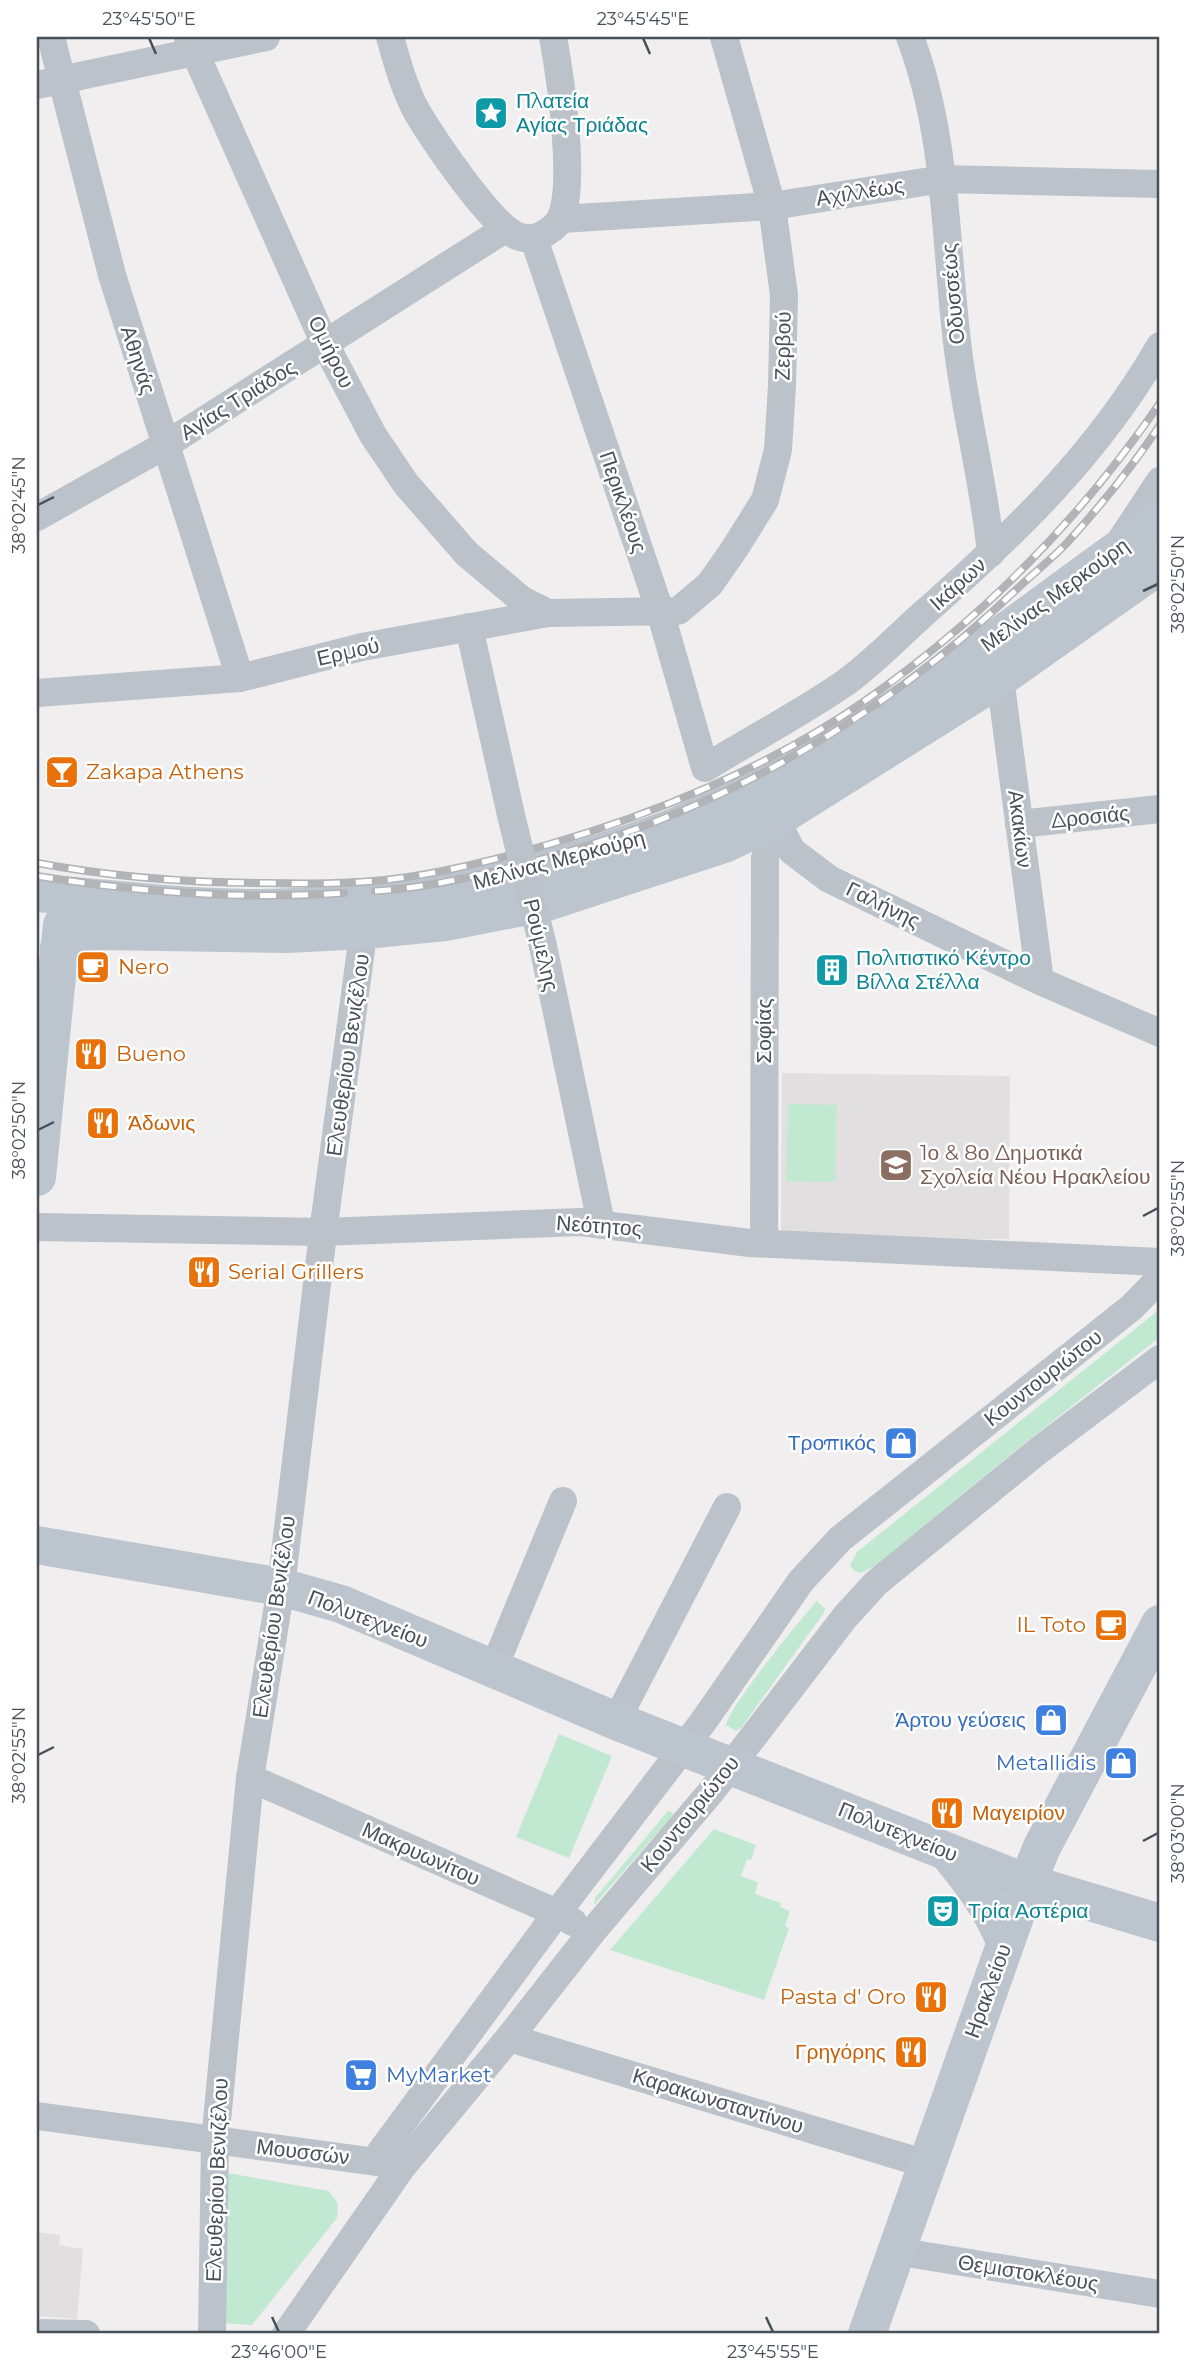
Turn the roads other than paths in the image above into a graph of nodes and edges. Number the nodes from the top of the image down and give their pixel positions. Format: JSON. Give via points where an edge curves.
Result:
{"nodes":[{"id":1,"x":51,"y":37,"type":"edge"},
{"id":2,"x":266,"y":37,"type":"edge"},
{"id":3,"x":390,"y":37,"type":"edge"},
{"id":4,"x":553,"y":37,"type":"edge"},
{"id":5,"x":724,"y":37,"type":"edge"},
{"id":6,"x":910,"y":37,"type":"edge"},
{"id":7,"x":190,"y":44,"type":"edge"},
{"id":8,"x":50,"y":82,"type":"edge"},
{"id":9,"x":943,"y":179,"type":"junction"},
{"id":10,"x":1160,"y":184,"type":"edge"},
{"id":11,"x":772,"y":206,"type":"junction"},
{"id":12,"x":561,"y":219,"type":"junction"},
{"id":13,"x":505,"y":229,"type":"junction"},
{"id":14,"x":534,"y":239,"type":"junction"},
{"id":15,"x":325,"y":344,"type":"junction"},
{"id":16,"x":1160,"y":346,"type":"edge"},
{"id":17,"x":167,"y":444,"type":"junction"},
{"id":18,"x":1160,"y":481,"type":"edge"},
{"id":19,"x":37,"y":517,"type":"edge"},
{"id":20,"x":1160,"y":520,"type":"edge"},
{"id":21,"x":1114,"y":552,"type":"junction"},
{"id":22,"x":991,"y":553,"type":"junction"},
{"id":23,"x":1160,"y":565,"type":"edge"},
{"id":24,"x":660,"y":611,"type":"junction"},
{"id":25,"x":548,"y":613,"type":"junction"},
{"id":26,"x":469,"y":627,"type":"junction"},
{"id":27,"x":240,"y":678,"type":"junction"},
{"id":28,"x":1000,"y":678,"type":"junction"},
{"id":29,"x":37,"y":693,"type":"edge"},
{"id":30,"x":705,"y":768,"type":"joint"},
{"id":31,"x":760,"y":785,"type":"junction"},
{"id":32,"x":1160,"y":809,"type":"edge"},
{"id":33,"x":774,"y":820,"type":"junction"},
{"id":34,"x":1019,"y":824,"type":"junction"},
{"id":35,"x":41,"y":893,"type":"edge"},
{"id":36,"x":366,"y":916,"type":"junction"},
{"id":37,"x":59,"y":948,"type":"junction"},
{"id":38,"x":1040,"y":981,"type":"junction"},
{"id":39,"x":1160,"y":1033,"type":"edge"},
{"id":40,"x":37,"y":1177,"type":"edge"},
{"id":41,"x":601,"y":1223,"type":"junction"},
{"id":42,"x":37,"y":1227,"type":"edge"},
{"id":43,"x":323,"y":1232,"type":"junction"},
{"id":44,"x":764,"y":1243,"type":"junction"},
{"id":45,"x":1160,"y":1262,"type":"edge"},
{"id":46,"x":1160,"y":1278,"type":"edge"},
{"id":47,"x":1160,"y":1359,"type":"edge"},
{"id":48,"x":563,"y":1501,"type":"dead end"},
{"id":49,"x":727,"y":1507,"type":"dead end"},
{"id":50,"x":37,"y":1545,"type":"edge"},
{"id":51,"x":281,"y":1587,"type":"junction"},
{"id":52,"x":1160,"y":1624,"type":"edge"},
{"id":53,"x":493,"y":1670,"type":"junction"},
{"id":54,"x":615,"y":1721,"type":"junction"},
{"id":55,"x":684,"y":1746,"type":"junction"},
{"id":56,"x":731,"y":1765,"type":"junction"},
{"id":57,"x":250,"y":1777,"type":"junction"},
{"id":58,"x":947,"y":1851,"type":"junction"},
{"id":59,"x":1027,"y":1883,"type":"junction"},
{"id":60,"x":557,"y":1913,"type":"junction"},
{"id":61,"x":1160,"y":1923,"type":"edge"},
{"id":62,"x":592,"y":1932,"type":"junction"},
{"id":63,"x":1005,"y":1941,"type":"junction"},
{"id":64,"x":509,"y":2038,"type":"junction"},
{"id":65,"x":37,"y":2116,"type":"edge"},
{"id":66,"x":215,"y":2141,"type":"junction"},
{"id":67,"x":374,"y":2161,"type":"junction"},
{"id":68,"x":926,"y":2164,"type":"junction"},
{"id":69,"x":402,"y":2167,"type":"junction"},
{"id":70,"x":895,"y":2251,"type":"junction"},
{"id":71,"x":1160,"y":2294,"type":"edge"},
{"id":72,"x":37,"y":2333,"type":"edge"},
{"id":73,"x":86,"y":2334,"type":"edge"},
{"id":74,"x":212,"y":2334,"type":"edge"},
{"id":75,"x":286,"y":2334,"type":"edge"},
{"id":76,"x":867,"y":2334,"type":"edge"}],
"edges":[{"from":1,"to":8,"type":"street","name":"Αθηνάς"},
{"from":2,"to":7,"type":"street"},
{"from":3,"to":13,"type":"street","via":[[417,111],[447,158]]},
{"from":4,"to":12,"type":"street","via":[[566,152]]},
{"from":5,"to":11,"type":"street","name":"Ζερβού"},
{"from":6,"to":9,"type":"street","name":"Οδυσσέως","via":[[923,74]]},
{"from":7,"to":8,"type":"street"},
{"from":7,"to":15,"type":"street","name":"Ομήρου"},
{"from":8,"to":17,"type":"street","name":"Αθηνάς"},
{"from":9,"to":10,"type":"street","name":"Αχιλλέως"},
{"from":9,"to":11,"type":"street","name":"Αχιλλέως"},
{"from":9,"to":22,"type":"street","name":"Οδυσσέως","via":[[957,344]]},
{"from":11,"to":12,"type":"street","name":"Αχιλλέως"},
{"from":11,"to":24,"type":"street","name":"Ζερβού","via":[[784,295],[778,450],[765,500],[710,584],[678,611]]},
{"from":12,"to":14,"type":"street"},
{"from":13,"to":14,"type":"street"},
{"from":13,"to":15,"type":"street","name":"Αγίας Τριάδος"},
{"from":14,"to":24,"type":"street","name":"Περικλέους"},
{"from":15,"to":17,"type":"street","name":"Αγίας Τριάδος"},
{"from":15,"to":25,"type":"street","name":"Ομήρου","via":[[373,435],[406,484],[467,554],[522,600]]},
{"from":16,"to":22,"type":"street","name":"Ικάρων","via":[[1127,400],[1077,465]]},
{"from":17,"to":19,"type":"street","name":"Αγίας Τριάδος"},
{"from":17,"to":27,"type":"street","name":"Αθηνάς"},
{"from":18,"to":21,"type":"street"},
{"from":20,"to":21,"type":"street","name":"Μελίνας Μερκούρη"},
{"from":21,"to":31,"type":"street","name":"Μελίνας Μερκούρη","via":[[876,720]]},
{"from":22,"to":30,"type":"street","name":"Ικάρων","via":[[843,685]]},
{"from":23,"to":28,"type":"street","name":"Μελίνας Μερκούρη"},
{"from":24,"to":25,"type":"street","name":"Ερμού"},
{"from":24,"to":30,"type":"street","name":"Περικλέους"},
{"from":25,"to":26,"type":"street","name":"Ερμού"},
{"from":26,"to":27,"type":"street","name":"Ερμού","via":[[362,647]]},
{"from":26,"to":41,"type":"street","name":"Ρούμελης","bridge":true},
{"from":27,"to":29,"type":"street","name":"Ερμού"},
{"from":28,"to":33,"type":"street","name":"Μελίνας Μερκούρη"},
{"from":28,"to":34,"type":"street","name":"Ακακίων"},
{"from":31,"to":33,"type":"street","name":"Γαλήνης"},
{"from":31,"to":36,"type":"street","name":"Μελίνας Μερκούρη","via":[[675,827],[601,853]]},
{"from":32,"to":34,"type":"street","name":"Δροσιάς"},
{"from":33,"to":36,"type":"street","name":"Μελίνας Μερκούρη","via":[[724,844],[544,903],[445,922]]},
{"from":33,"to":38,"type":"street","name":"Γαλήνης","via":[[792,851],[829,879]]},
{"from":33,"to":44,"type":"street","name":"Σοφίας","via":[[765,858]]},
{"from":34,"to":38,"type":"street","name":"Ακακίων"},
{"from":35,"to":36,"type":"street","name":"Μελίνας Μερκούρη","via":[[215,907],[292,907]]},
{"from":35,"to":37,"type":"street","via":[[58,899],[62,916]]},
{"from":36,"to":37,"type":"street","name":"Μελίνας Μερκούρη","via":[[286,934],[103,931],[84,933]]},
{"from":36,"to":43,"type":"street","name":"Ελευθερίου Βενιζέλου"},
{"from":37,"to":40,"type":"street"},
{"from":38,"to":39,"type":"street","name":"Γαλήνης"},
{"from":41,"to":43,"type":"street","name":"Νεότητος"},
{"from":41,"to":44,"type":"street","name":"Νεότητος"},
{"from":42,"to":43,"type":"street","name":"Νεότητος"},
{"from":43,"to":51,"type":"street","name":"Ελευθερίου Βενιζέλου"},
{"from":44,"to":45,"type":"street","name":"Νεότητος"},
{"from":46,"to":55,"type":"street","name":"Κουντουριώτου","via":[[1132,1307],[840,1539],[801,1581]]},
{"from":47,"to":56,"type":"street","name":"Κουντουριώτου","via":[[876,1583]]},
{"from":48,"to":53,"type":"street"},
{"from":49,"to":54,"type":"street"},
{"from":50,"to":51,"type":"street","name":"Πολυτεχνείου"},
{"from":51,"to":53,"type":"street","name":"Πολυτεχνείου","via":[[341,1604]]},
{"from":51,"to":57,"type":"street","name":"Ελευθερίου Βενιζέλου"},
{"from":52,"to":59,"type":"street","name":"Ηρακλείου"},
{"from":53,"to":54,"type":"street","name":"Πολυτεχνείου"},
{"from":54,"to":55,"type":"street","name":"Πολυτεχνείου"},
{"from":55,"to":56,"type":"street","name":"Πολυτεχνείου"},
{"from":55,"to":60,"type":"street","name":"Κουντουριώτου"},
{"from":56,"to":58,"type":"street","name":"Πολυτεχνείου"},
{"from":56,"to":62,"type":"street","name":"Κουντουριώτου"},
{"from":57,"to":60,"type":"street","name":"Μακρυωνίτου"},
{"from":57,"to":66,"type":"street","name":"Ελευθερίου Βενιζέλου"},
{"from":58,"to":59,"type":"street","name":"Πολυτεχνείου"},
{"from":58,"to":63,"type":"street","via":[[992,1911]]},
{"from":59,"to":61,"type":"street","name":"Πολυτεχνείου"},
{"from":59,"to":63,"type":"street","name":"Ηρακλείου"},
{"from":60,"to":62,"type":"street","name":"Μακρυωνίτου"},
{"from":60,"to":67,"type":"street","name":"Κουντουριώτου"},
{"from":62,"to":64,"type":"street","name":"Κουντουριώτου"},
{"from":63,"to":68,"type":"street","name":"Ηρακλείου"},
{"from":64,"to":68,"type":"street","name":"Καρακωνσταντίνου"},
{"from":64,"to":69,"type":"street","name":"Κουντουριώτου"},
{"from":65,"to":66,"type":"street","name":"Μουσσών"},
{"from":66,"to":67,"type":"street","name":"Μουσσών"},
{"from":66,"to":74,"type":"street","name":"Ελευθερίου Βενιζέλου"},
{"from":67,"to":69,"type":"street","name":"Μουσσών"},
{"from":68,"to":70,"type":"street","name":"Ηρακλείου"},
{"from":69,"to":75,"type":"street","name":"Κουντουριώτου"},
{"from":70,"to":71,"type":"street","name":"Θεμιστοκλέους"},
{"from":70,"to":76,"type":"street","name":"Ηρακλείου"},
{"from":72,"to":73,"type":"street"}]}
